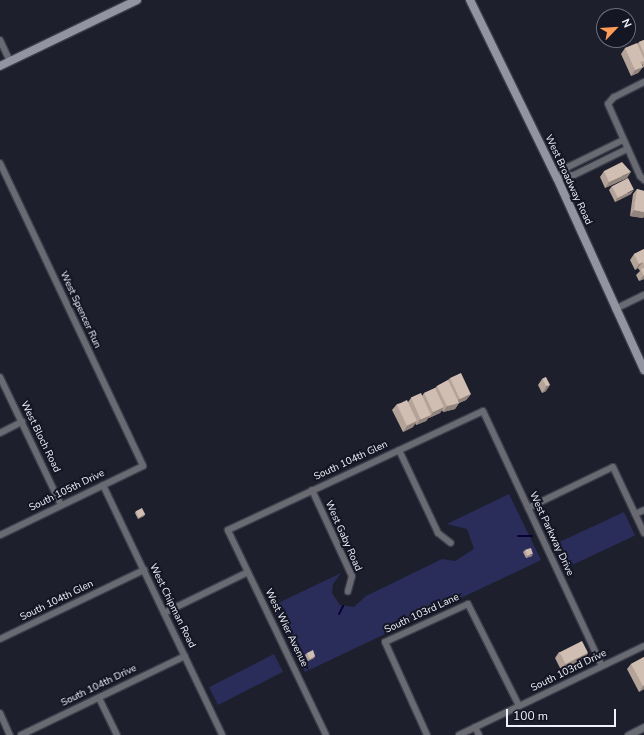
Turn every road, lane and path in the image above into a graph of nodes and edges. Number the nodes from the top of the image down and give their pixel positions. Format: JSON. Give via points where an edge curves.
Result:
{"nodes":[{"id":1,"x":138,"y":0,"type":"edge"},
{"id":2,"x":470,"y":0,"type":"edge"},
{"id":3,"x":0,"y":40,"type":"edge"},
{"id":4,"x":10,"y":61,"type":"junction"},
{"id":5,"x":0,"y":66,"type":"edge"},
{"id":6,"x":644,"y":82,"type":"edge"},
{"id":7,"x":623,"y":140,"type":"junction"},
{"id":8,"x":627,"y":149,"type":"junction"},
{"id":9,"x":0,"y":163,"type":"edge"},
{"id":10,"x":557,"y":178,"type":"junction"},
{"id":11,"x":644,"y":180,"type":"edge"},
{"id":12,"x":644,"y":295,"type":"edge"},
{"id":13,"x":615,"y":308,"type":"junction"},
{"id":14,"x":644,"y":370,"type":"edge"},
{"id":15,"x":0,"y":377,"type":"edge"},
{"id":16,"x":483,"y":411,"type":"joint"},
{"id":17,"x":22,"y":422,"type":"junction"},
{"id":18,"x":0,"y":433,"type":"edge"},
{"id":19,"x":399,"y":450,"type":"junction"},
{"id":20,"x":142,"y":466,"type":"joint"},
{"id":21,"x":103,"y":485,"type":"junction"},
{"id":22,"x":312,"y":490,"type":"junction"},
{"id":23,"x":61,"y":505,"type":"junction"},
{"id":24,"x":528,"y":508,"type":"junction"},
{"id":25,"x":644,"y":510,"type":"edge"},
{"id":26,"x":635,"y":514,"type":"junction"},
{"id":27,"x":642,"y":523,"type":"edge"},
{"id":28,"x":228,"y":530,"type":"joint"},
{"id":29,"x":644,"y":533,"type":"edge"},
{"id":30,"x":0,"y":535,"type":"edge"},
{"id":31,"x":451,"y":544,"type":"dead end"},
{"id":32,"x":144,"y":570,"type":"junction"},
{"id":33,"x":248,"y":572,"type":"junction"},
{"id":34,"x":348,"y":591,"type":"dead end"},
{"id":35,"x":164,"y":613,"type":"junction"},
{"id":36,"x":0,"y":639,"type":"edge"},
{"id":37,"x":644,"y":646,"type":"edge"},
{"id":38,"x":185,"y":656,"type":"junction"},
{"id":39,"x":602,"y":666,"type":"junction"},
{"id":40,"x":99,"y":698,"type":"junction"},
{"id":41,"x":519,"y":706,"type":"junction"},
{"id":42,"x":0,"y":713,"type":"edge"},
{"id":43,"x":644,"y":727,"type":"edge"},
{"id":44,"x":475,"y":728,"type":"junction"},
{"id":45,"x":10,"y":735,"type":"edge"},
{"id":46,"x":21,"y":735,"type":"edge"},
{"id":47,"x":116,"y":735,"type":"edge"},
{"id":48,"x":222,"y":735,"type":"edge"},
{"id":49,"x":326,"y":735,"type":"edge"},
{"id":50,"x":427,"y":735,"type":"edge"},
{"id":51,"x":459,"y":735,"type":"edge"},
{"id":52,"x":479,"y":735,"type":"edge"},
{"id":53,"x":628,"y":735,"type":"edge"}],
"edges":[{"from":1,"to":4,"type":"main road"},
{"from":2,"to":10,"type":"main road","name":"West Broadway Road"},
{"from":3,"to":4,"type":"street"},
{"from":4,"to":5,"type":"main road"},
{"from":6,"to":7,"type":"street","via":[[614,96],[608,104]]},
{"from":7,"to":8,"type":"street"},
{"from":7,"to":10,"type":"street","via":[[568,167]]},
{"from":8,"to":10,"type":"street","via":[[574,175]]},
{"from":8,"to":11,"type":"street"},
{"from":9,"to":20,"type":"street","name":"West Spencer Run"},
{"from":10,"to":13,"type":"main road","name":"West Broadway Road"},
{"from":12,"to":13,"type":"street"},
{"from":13,"to":14,"type":"main road","name":"West Broadway Road"},
{"from":15,"to":17,"type":"street","name":"West Bloch Road"},
{"from":16,"to":19,"type":"street","name":"South 104th Glen"},
{"from":16,"to":24,"type":"street","name":"West Parkway Drive"},
{"from":17,"to":18,"type":"street"},
{"from":17,"to":23,"type":"street","name":"West Bloch Road"},
{"from":19,"to":22,"type":"street","name":"South 104th Glen"},
{"from":19,"to":31,"type":"street","via":[[438,533]]},
{"from":20,"to":21,"type":"street","name":"South 105th Drive"},
{"from":21,"to":23,"type":"street","name":"South 105th Drive"},
{"from":21,"to":32,"type":"street","name":"West Chipman Road"},
{"from":22,"to":28,"type":"street","name":"South 104th Glen"},
{"from":22,"to":34,"type":"street","name":"West Gaby Road","via":[[352,576]]},
{"from":23,"to":30,"type":"street","name":"South 105th Drive"},
{"from":24,"to":26,"type":"street","via":[[613,467]]},
{"from":24,"to":39,"type":"street","name":"West Parkway Drive"},
{"from":25,"to":26,"type":"street"},
{"from":26,"to":27,"type":"street"},
{"from":27,"to":29,"type":"street"},
{"from":28,"to":33,"type":"street","name":"West Wier Avenue"},
{"from":32,"to":35,"type":"street","name":"West Chipman Road"},
{"from":32,"to":36,"type":"street","name":"South 104th Glen"},
{"from":33,"to":35,"type":"street"},
{"from":33,"to":49,"type":"street","name":"West Wier Avenue"},
{"from":35,"to":38,"type":"street","name":"West Chipman Road"},
{"from":37,"to":39,"type":"street","name":"South 103rd Drive"},
{"from":38,"to":40,"type":"street","name":"South 104th Drive"},
{"from":38,"to":48,"type":"street","name":"West Chipman Road"},
{"from":39,"to":41,"type":"street","name":"South 103rd Drive"},
{"from":40,"to":46,"type":"street","name":"South 104th Drive"},
{"from":40,"to":47,"type":"street"},
{"from":41,"to":44,"type":"street","name":"South 103rd Drive"},
{"from":41,"to":50,"type":"street","name":"South 103rd Lane","via":[[468,604],[385,642]]},
{"from":42,"to":45,"type":"street"},
{"from":43,"to":53,"type":"street"},
{"from":44,"to":51,"type":"street","name":"South 103rd Drive"},
{"from":44,"to":52,"type":"street"}]}
